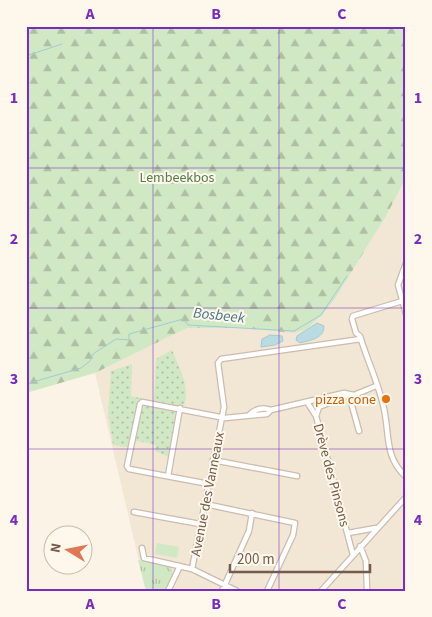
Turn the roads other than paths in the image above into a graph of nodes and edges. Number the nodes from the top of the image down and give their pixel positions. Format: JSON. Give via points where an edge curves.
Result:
{"nodes":[{"id":1,"x":406,"y":264,"type":"edge"},
{"id":2,"x":402,"y":301,"type":"junction"},
{"id":3,"x":406,"y":314,"type":"edge"},
{"id":4,"x":361,"y":339,"type":"junction"},
{"id":5,"x":376,"y":386,"type":"junction"},
{"id":6,"x":349,"y":394,"type":"junction"},
{"id":7,"x":317,"y":399,"type":"junction"},
{"id":8,"x":307,"y":402,"type":"junction"},
{"id":9,"x":319,"y":407,"type":"junction"},
{"id":10,"x":180,"y":408,"type":"junction"},
{"id":11,"x":316,"y":416,"type":"junction"},
{"id":12,"x":222,"y":418,"type":"junction"},
{"id":13,"x":359,"y":431,"type":"dead end"},
{"id":14,"x":213,"y":460,"type":"junction"},
{"id":15,"x":168,"y":476,"type":"junction"},
{"id":16,"x":297,"y":476,"type":"dead end"},
{"id":17,"x":406,"y":477,"type":"edge"},
{"id":18,"x":209,"y":484,"type":"junction"},
{"id":19,"x":406,"y":497,"type":"edge"},
{"id":20,"x":205,"y":504,"type":"junction"},
{"id":21,"x":134,"y":512,"type":"dead end"},
{"id":22,"x":252,"y":513,"type":"junction"},
{"id":23,"x":200,"y":524,"type":"junction"},
{"id":24,"x":377,"y":528,"type":"junction"},
{"id":25,"x":348,"y":533,"type":"junction"},
{"id":26,"x":360,"y":546,"type":"junction"},
{"id":27,"x":142,"y":548,"type":"dead end"},
{"id":28,"x":353,"y":555,"type":"junction"},
{"id":29,"x":180,"y":566,"type":"junction"},
{"id":30,"x":192,"y":570,"type":"junction"},
{"id":31,"x":225,"y":585,"type":"junction"},
{"id":32,"x":168,"y":591,"type":"edge"},
{"id":33,"x":222,"y":591,"type":"edge"},
{"id":34,"x":237,"y":591,"type":"edge"},
{"id":35,"x":267,"y":591,"type":"edge"},
{"id":36,"x":321,"y":591,"type":"edge"},
{"id":37,"x":367,"y":591,"type":"edge"}],
"edges":[{"from":1,"to":2,"type":"street","via":[[398,285]]},
{"from":2,"to":3,"type":"street"},
{"from":2,"to":4,"type":"street","via":[[353,316]]},
{"from":4,"to":5,"type":"street"},
{"from":4,"to":12,"type":"street","name":"Avenue des Vanneaux","via":[[221,359],[218,363],[224,404]]},
{"from":5,"to":6,"type":"street"},
{"from":5,"to":17,"type":"street","via":[[395,467]]},
{"from":6,"to":7,"type":"street"},
{"from":6,"to":9,"type":"street"},
{"from":6,"to":13,"type":"street"},
{"from":7,"to":8,"type":"street"},
{"from":7,"to":9,"type":"street"},
{"from":8,"to":11,"type":"street","name":"Drève des Pinsons"},
{"from":8,"to":12,"type":"street"},
{"from":9,"to":11,"type":"street","name":"Drève des Pinsons"},
{"from":10,"to":12,"type":"street"},
{"from":10,"to":15,"type":"street"},
{"from":10,"to":15,"type":"street","via":[[142,402],[138,406],[127,466]]},
{"from":11,"to":25,"type":"street","name":"Drève des Pinsons"},
{"from":12,"to":14,"type":"street","name":"Avenue des Vanneaux"},
{"from":14,"to":16,"type":"street"},
{"from":14,"to":18,"type":"street","name":"Avenue des Vanneaux"},
{"from":15,"to":18,"type":"street"},
{"from":18,"to":20,"type":"street","name":"Avenue des Vanneaux"},
{"from":19,"to":24,"type":"street"},
{"from":20,"to":22,"type":"street"},
{"from":20,"to":23,"type":"street","name":"Avenue des Vanneaux"},
{"from":21,"to":23,"type":"street"},
{"from":22,"to":31,"type":"street","via":[[249,531]]},
{"from":22,"to":35,"type":"street","via":[[294,523],[293,535]]},
{"from":23,"to":30,"type":"street","name":"Avenue des Vanneaux"},
{"from":24,"to":25,"type":"street","name":"Drève des Pinsons"},
{"from":24,"to":26,"type":"street"},
{"from":25,"to":28,"type":"street","name":"Drève des Pinsons"},
{"from":26,"to":28,"type":"street"},
{"from":26,"to":37,"type":"street","via":[[366,561]]},
{"from":27,"to":29,"type":"street","via":[[144,558]]},
{"from":28,"to":36,"type":"street"},
{"from":29,"to":30,"type":"street"},
{"from":29,"to":32,"type":"street"},
{"from":30,"to":31,"type":"street"},
{"from":31,"to":33,"type":"street"},
{"from":31,"to":34,"type":"street"}]}
